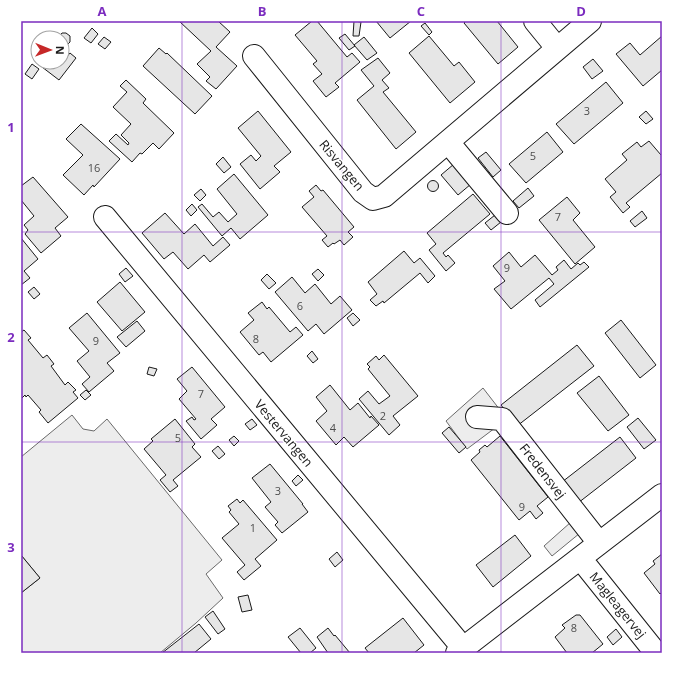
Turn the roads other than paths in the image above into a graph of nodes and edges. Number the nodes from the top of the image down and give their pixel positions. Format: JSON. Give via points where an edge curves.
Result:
{"nodes":[{"id":1,"x":535,"y":21,"type":"edge"},
{"id":2,"x":590,"y":21,"type":"edge"},
{"id":3,"x":557,"y":48,"type":"junction"},
{"id":4,"x":254,"y":56,"type":"dead end"},
{"id":5,"x":448,"y":142,"type":"junction"},
{"id":6,"x":507,"y":213,"type":"dead end"},
{"id":7,"x":105,"y":217,"type":"dead end"},
{"id":8,"x":477,"y":417,"type":"dead end"},
{"id":9,"x":662,"y":495,"type":"edge"},
{"id":10,"x":599,"y":543,"type":"junction"},
{"id":11,"x":580,"y":558,"type":"junction"},
{"id":12,"x":460,"y":650,"type":"edge"},
{"id":13,"x":656,"y":653,"type":"edge"}],
"edges":[{"from":1,"to":3,"type":"street"},
{"from":2,"to":3,"type":"street","name":"Risvangen"},
{"from":3,"to":5,"type":"street","name":"Risvangen"},
{"from":4,"to":5,"type":"street","name":"Risvangen","via":[[363,192],[373,199],[384,196]]},
{"from":5,"to":6,"type":"street"},
{"from":7,"to":12,"type":"street","name":"Vestervangen"},
{"from":8,"to":10,"type":"street","name":"Fredensvej","via":[[502,420]]},
{"from":9,"to":10,"type":"street"},
{"from":10,"to":11,"type":"street"},
{"from":11,"to":12,"type":"street"},
{"from":11,"to":13,"type":"street","name":"Magleagervej"}]}
